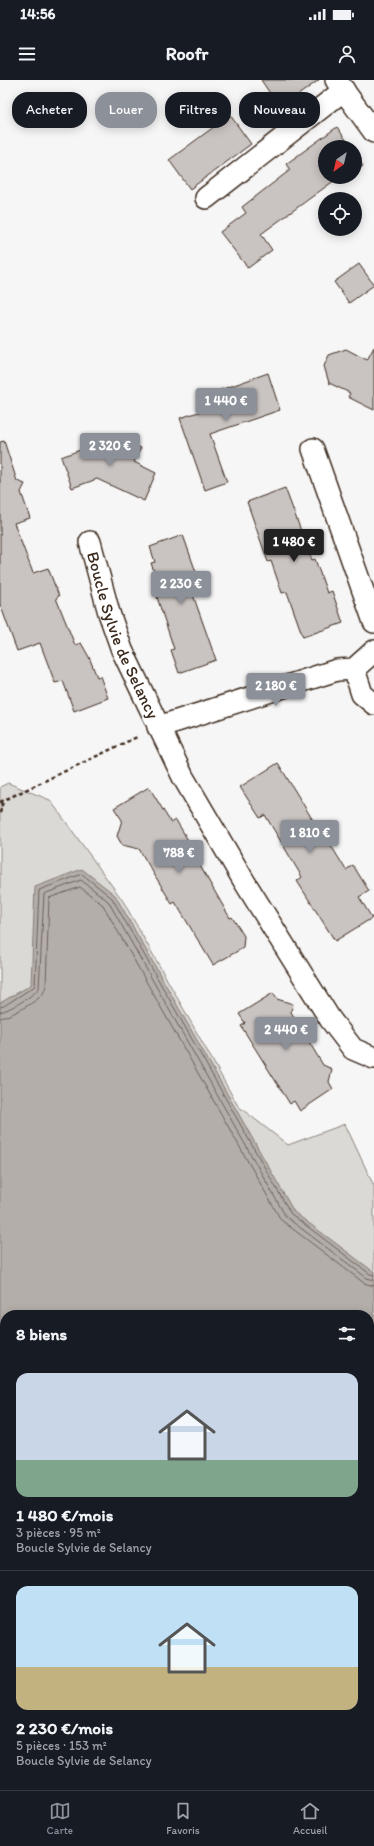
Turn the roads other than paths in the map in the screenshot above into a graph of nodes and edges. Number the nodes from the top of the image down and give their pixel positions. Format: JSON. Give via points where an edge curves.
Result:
{"nodes":[{"id":1,"x":340,"y":85,"type":"edge"},
{"id":2,"x":374,"y":132,"type":"edge"},
{"id":3,"x":206,"y":198,"type":"dead end"},
{"id":4,"x":313,"y":449,"type":"dead end"},
{"id":5,"x":90,"y":542,"type":"dead end"},
{"id":6,"x":374,"y":622,"type":"edge"},
{"id":7,"x":374,"y":651,"type":"edge"},
{"id":8,"x":354,"y":669,"type":"junction"},
{"id":9,"x":374,"y":704,"type":"edge"},
{"id":10,"x":158,"y":727,"type":"junction"},
{"id":11,"x":374,"y":1058,"type":"edge"}],
"edges":[{"from":1,"to":2,"type":"street"},
{"from":1,"to":3,"type":"street"},
{"from":4,"to":6,"type":"street"},
{"from":5,"to":10,"type":"street","name":"Boucle Sylvie de Selancy","via":[[119,643]]},
{"from":7,"to":8,"type":"street"},
{"from":8,"to":9,"type":"street","via":[[362,694]]},
{"from":8,"to":10,"type":"street","name":"Boucle Sylvie de Selancy","via":[[337,670]]},
{"from":10,"to":11,"type":"street","name":"Boucle Sylvie de Selancy","via":[[183,777],[244,881],[330,1019],[353,1049]]}]}
